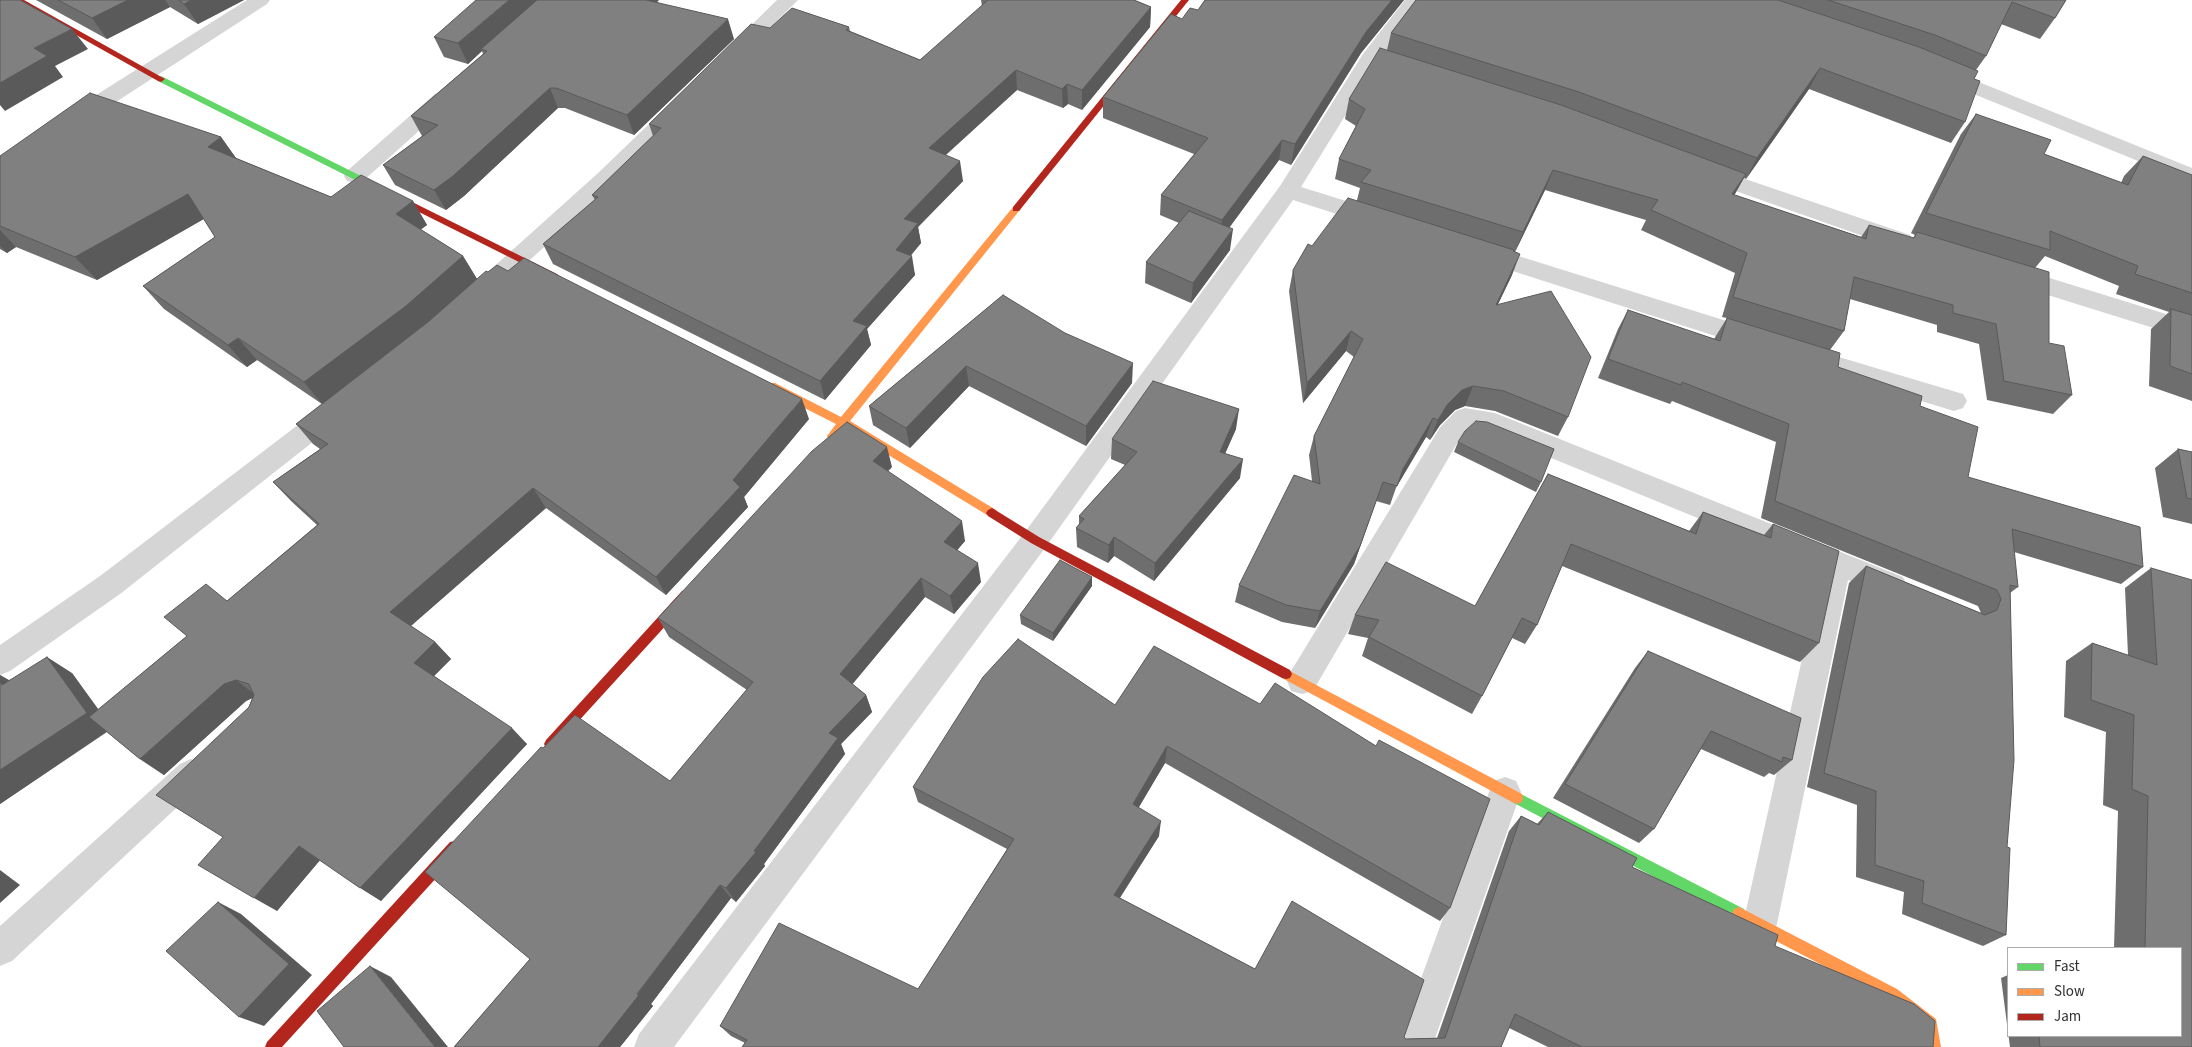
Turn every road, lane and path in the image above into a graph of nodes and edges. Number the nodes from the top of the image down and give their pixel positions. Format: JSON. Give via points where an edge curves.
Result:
{"nodes":[{"id":1,"x":18,"y":0,"type":"edge"},
{"id":2,"x":260,"y":0,"type":"edge"},
{"id":3,"x":788,"y":0,"type":"edge"},
{"id":4,"x":1185,"y":0,"type":"edge"},
{"id":5,"x":1415,"y":0,"type":"edge"},
{"id":6,"x":1923,"y":66,"type":"edge"},
{"id":7,"x":718,"y":69,"type":"edge"},
{"id":8,"x":148,"y":72,"type":"junction"},
{"id":9,"x":459,"y":85,"type":"edge"},
{"id":10,"x":696,"y":90,"type":"edge"},
{"id":11,"x":58,"y":130,"type":"edge"},
{"id":12,"x":1687,"y":166,"type":"edge"},
{"id":13,"x":355,"y":176,"type":"junction"},
{"id":14,"x":2192,"y":176,"type":"edge"},
{"id":15,"x":1288,"y":191,"type":"junction"},
{"id":16,"x":1401,"y":227,"type":"edge"},
{"id":17,"x":1458,"y":245,"type":"edge"},
{"id":18,"x":1918,"y":246,"type":"edge"},
{"id":19,"x":518,"y":258,"type":"junction"},
{"id":20,"x":1993,"y":269,"type":"edge"},
{"id":21,"x":562,"y":280,"type":"edge"},
{"id":22,"x":460,"y":310,"type":"edge"},
{"id":23,"x":2192,"y":331,"type":"edge"},
{"id":24,"x":765,"y":383,"type":"edge"},
{"id":25,"x":353,"y":397,"type":"edge"},
{"id":26,"x":1954,"y":401,"type":"dead end"},
{"id":27,"x":844,"y":423,"type":"junction"},
{"id":28,"x":824,"y":445,"type":"edge"},
{"id":29,"x":1035,"y":540,"type":"junction"},
{"id":30,"x":1837,"y":564,"type":"junction"},
{"id":31,"x":696,"y":584,"type":"edge"},
{"id":32,"x":1920,"y":597,"type":"edge"},
{"id":33,"x":0,"y":662,"type":"edge"},
{"id":34,"x":1302,"y":681,"type":"junction"},
{"id":35,"x":541,"y":753,"type":"edge"},
{"id":36,"x":209,"y":758,"type":"edge"},
{"id":37,"x":1505,"y":792,"type":"junction"},
{"id":38,"x":460,"y":841,"type":"edge"},
{"id":39,"x":1760,"y":924,"type":"junction"},
{"id":40,"x":0,"y":949,"type":"edge"},
{"id":41,"x":272,"y":1047,"type":"edge"},
{"id":42,"x":652,"y":1047,"type":"edge"},
{"id":43,"x":1414,"y":1047,"type":"edge"},
{"id":44,"x":1934,"y":1047,"type":"edge"}],
"edges":[{"from":1,"to":8,"type":"street"},
{"from":2,"to":8,"type":"street"},
{"from":3,"to":7,"type":"street"},
{"from":4,"to":27,"type":"street"},
{"from":5,"to":15,"type":"street","via":[[1379,61]]},
{"from":6,"to":14,"type":"street"},
{"from":8,"to":11,"type":"street"},
{"from":8,"to":13,"type":"street"},
{"from":9,"to":13,"type":"street"},
{"from":10,"to":19,"type":"street"},
{"from":12,"to":18,"type":"street"},
{"from":13,"to":19,"type":"street"},
{"from":15,"to":16,"type":"street"},
{"from":15,"to":29,"type":"street"},
{"from":17,"to":26,"type":"street"},
{"from":19,"to":21,"type":"street"},
{"from":19,"to":22,"type":"street"},
{"from":20,"to":23,"type":"street"},
{"from":24,"to":27,"type":"street"},
{"from":25,"to":33,"type":"street","via":[[110,585]]},
{"from":27,"to":28,"type":"street"},
{"from":27,"to":29,"type":"street"},
{"from":29,"to":34,"type":"street"},
{"from":29,"to":42,"type":"street"},
{"from":30,"to":32,"type":"street"},
{"from":30,"to":34,"type":"street","via":[[1486,420],[1465,418],[1450,433]]},
{"from":30,"to":39,"type":"street"},
{"from":31,"to":35,"type":"street"},
{"from":34,"to":37,"type":"street"},
{"from":36,"to":40,"type":"street"},
{"from":37,"to":39,"type":"street"},
{"from":37,"to":43,"type":"street"},
{"from":38,"to":41,"type":"street"},
{"from":39,"to":44,"type":"street","via":[[1892,994],[1931,1024]]}]}
